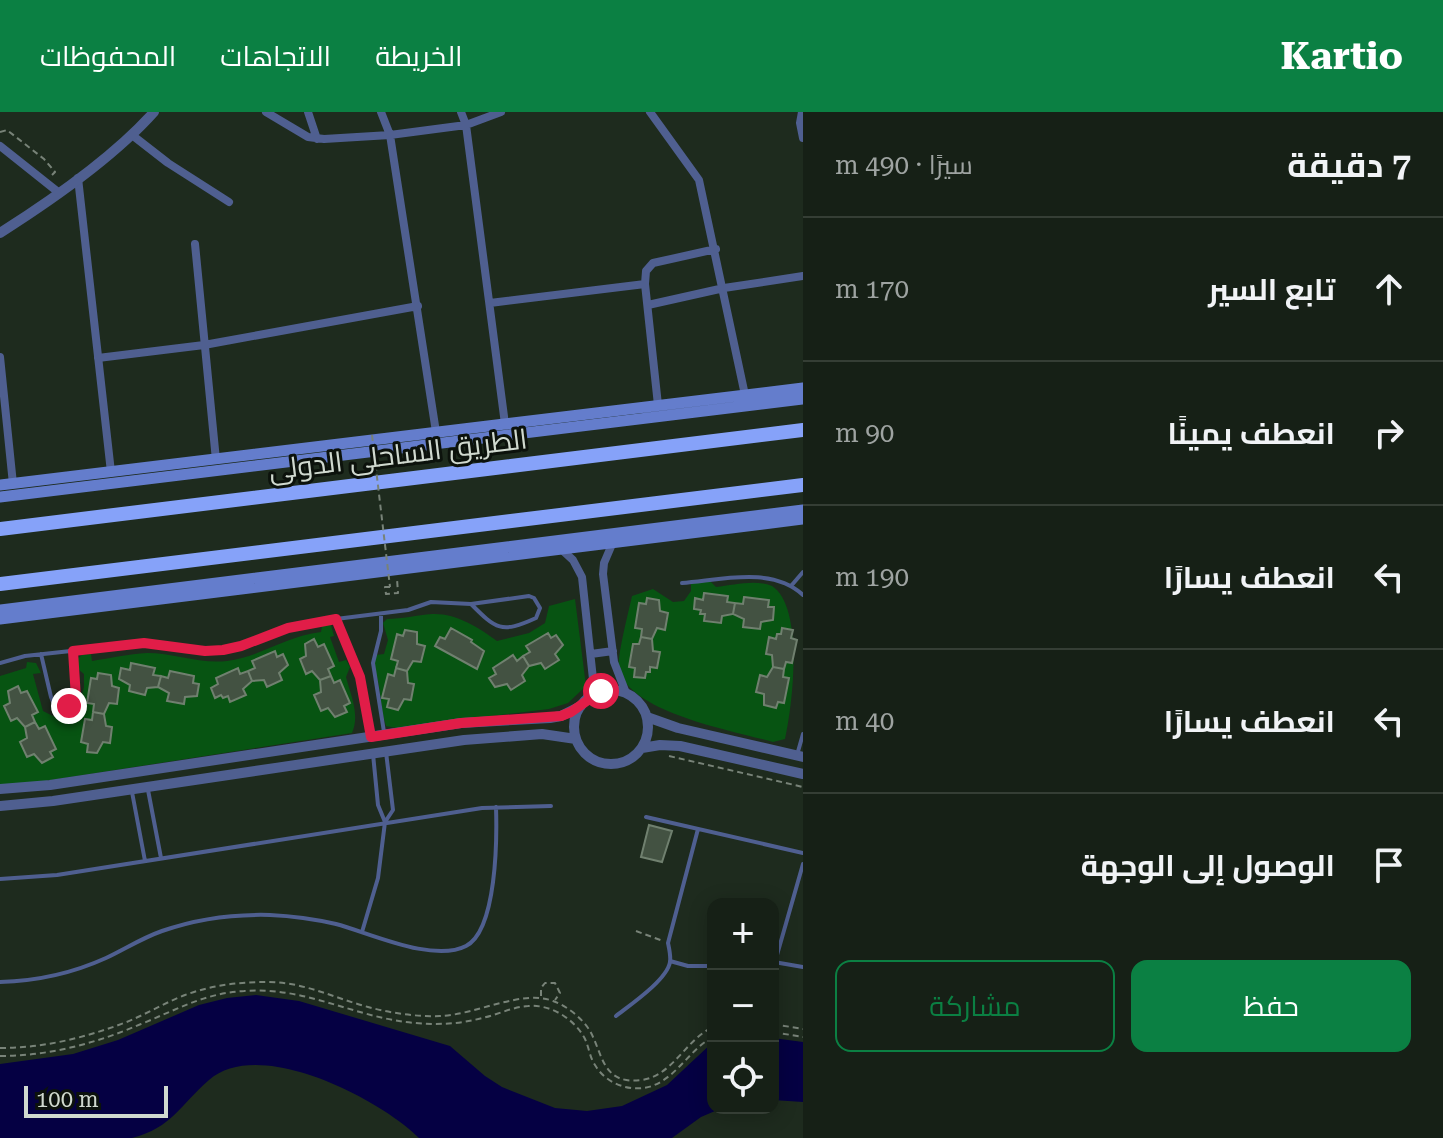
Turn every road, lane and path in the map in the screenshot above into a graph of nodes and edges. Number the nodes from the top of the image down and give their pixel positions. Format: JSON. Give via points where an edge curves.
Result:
{"nodes":[{"id":1,"x":154,"y":112,"type":"edge"},
{"id":2,"x":266,"y":112,"type":"edge"},
{"id":3,"x":308,"y":112,"type":"edge"},
{"id":4,"x":381,"y":112,"type":"edge"},
{"id":5,"x":461,"y":112,"type":"edge"},
{"id":6,"x":501,"y":112,"type":"edge"},
{"id":7,"x":650,"y":112,"type":"edge"},
{"id":8,"x":802,"y":112,"type":"edge"},
{"id":9,"x":466,"y":125,"type":"junction"},
{"id":10,"x":0,"y":132,"type":"edge"},
{"id":11,"x":132,"y":135,"type":"junction"},
{"id":12,"x":390,"y":135,"type":"junction"},
{"id":13,"x":803,"y":138,"type":"edge"},
{"id":14,"x":317,"y":139,"type":"junction"},
{"id":15,"x":0,"y":146,"type":"edge"},
{"id":16,"x":78,"y":178,"type":"junction"},
{"id":17,"x":46,"y":183,"type":"junction"},
{"id":18,"x":58,"y":192,"type":"junction"},
{"id":19,"x":229,"y":202,"type":"dead end"},
{"id":20,"x":0,"y":233,"type":"edge"},
{"id":21,"x":195,"y":244,"type":"dead end"},
{"id":22,"x":716,"y":249,"type":"junction"},
{"id":23,"x":803,"y":276,"type":"edge"},
{"id":24,"x":645,"y":284,"type":"junction"},
{"id":25,"x":724,"y":288,"type":"junction"},
{"id":26,"x":490,"y":303,"type":"junction"},
{"id":27,"x":648,"y":305,"type":"junction"},
{"id":28,"x":418,"y":306,"type":"junction"},
{"id":29,"x":204,"y":345,"type":"junction"},
{"id":30,"x":0,"y":357,"type":"edge"},
{"id":31,"x":98,"y":358,"type":"junction"},
{"id":32,"x":803,"y":388,"type":"edge"},
{"id":33,"x":745,"y":395,"type":"junction"},
{"id":34,"x":803,"y":399,"type":"edge"},
{"id":35,"x":3,"y":403,"type":"edge"},
{"id":36,"x":658,"y":405,"type":"junction"},
{"id":37,"x":505,"y":424,"type":"junction"},
{"id":38,"x":803,"y":430,"type":"edge"},
{"id":39,"x":436,"y":432,"type":"junction"},
{"id":40,"x":372,"y":435,"type":"dead end"},
{"id":41,"x":216,"y":460,"type":"junction"},
{"id":42,"x":111,"y":472,"type":"junction"},
{"id":43,"x":13,"y":484,"type":"junction"},
{"id":44,"x":0,"y":485,"type":"edge"},
{"id":45,"x":803,"y":485,"type":"edge"},
{"id":46,"x":0,"y":497,"type":"edge"},
{"id":47,"x":803,"y":510,"type":"edge"},
{"id":48,"x":803,"y":519,"type":"edge"},
{"id":49,"x":0,"y":529,"type":"edge"},
{"id":50,"x":613,"y":542,"type":"junction"},
{"id":51,"x":561,"y":549,"type":"junction"},
{"id":52,"x":396,"y":570,"type":"junction"},
{"id":53,"x":803,"y":572,"type":"edge"},
{"id":54,"x":682,"y":583,"type":"dead end"},
{"id":55,"x":0,"y":584,"type":"edge"},
{"id":56,"x":791,"y":586,"type":"junction"},
{"id":57,"x":803,"y":595,"type":"edge"},
{"id":58,"x":471,"y":604,"type":"junction"},
{"id":59,"x":0,"y":610,"type":"edge"},
{"id":60,"x":381,"y":614,"type":"junction"},
{"id":61,"x":0,"y":619,"type":"edge"},
{"id":62,"x":336,"y":619,"type":"junction"},
{"id":63,"x":73,"y":651,"type":"junction"},
{"id":64,"x":613,"y":651,"type":"junction"},
{"id":65,"x":41,"y":654,"type":"junction"},
{"id":66,"x":591,"y":654,"type":"junction"},
{"id":67,"x":0,"y":663,"type":"edge"},
{"id":68,"x":626,"y":693,"type":"junction"},
{"id":69,"x":584,"y":703,"type":"junction"},
{"id":70,"x":647,"y":717,"type":"junction"},
{"id":71,"x":803,"y":734,"type":"edge"},
{"id":72,"x":384,"y":735,"type":"junction"},
{"id":73,"x":371,"y":737,"type":"junction"},
{"id":74,"x":576,"y":739,"type":"junction"},
{"id":75,"x":642,"y":748,"type":"junction"},
{"id":76,"x":386,"y":751,"type":"junction"},
{"id":77,"x":373,"y":753,"type":"junction"},
{"id":78,"x":800,"y":756,"type":"edge"},
{"id":79,"x":670,"y":757,"type":"dead end"},
{"id":80,"x":145,"y":771,"type":"junction"},
{"id":81,"x":129,"y":773,"type":"junction"},
{"id":82,"x":803,"y":774,"type":"edge"},
{"id":83,"x":147,"y":787,"type":"junction"},
{"id":84,"x":803,"y":787,"type":"edge"},
{"id":85,"x":0,"y":789,"type":"edge"},
{"id":86,"x":132,"y":789,"type":"junction"},
{"id":87,"x":0,"y":806,"type":"edge"},
{"id":88,"x":551,"y":806,"type":"dead end"},
{"id":89,"x":496,"y":807,"type":"junction"},
{"id":90,"x":646,"y":817,"type":"dead end"},
{"id":91,"x":385,"y":822,"type":"junction"},
{"id":92,"x":698,"y":829,"type":"junction"},
{"id":93,"x":803,"y":853,"type":"edge"},
{"id":94,"x":161,"y":858,"type":"junction"},
{"id":95,"x":145,"y":861,"type":"junction"},
{"id":96,"x":803,"y":864,"type":"edge"},
{"id":97,"x":0,"y":879,"type":"edge"},
{"id":98,"x":636,"y":931,"type":"dead end"},
{"id":99,"x":362,"y":932,"type":"junction"},
{"id":100,"x":668,"y":943,"type":"junction"},
{"id":101,"x":779,"y":945,"type":"edge"},
{"id":102,"x":670,"y":961,"type":"junction"},
{"id":103,"x":779,"y":963,"type":"edge"},
{"id":104,"x":707,"y":966,"type":"edge"},
{"id":105,"x":803,"y":967,"type":"edge"},
{"id":106,"x":0,"y":982,"type":"edge"},
{"id":107,"x":542,"y":998,"type":"junction"},
{"id":108,"x":548,"y":999,"type":"junction"},
{"id":109,"x":554,"y":1001,"type":"junction"},
{"id":110,"x":167,"y":1003,"type":"junction"},
{"id":111,"x":546,"y":1007,"type":"junction"},
{"id":112,"x":171,"y":1010,"type":"junction"},
{"id":113,"x":616,"y":1016,"type":"dead end"},
{"id":114,"x":779,"y":1025,"type":"edge"},
{"id":115,"x":803,"y":1029,"type":"edge"},
{"id":116,"x":707,"y":1031,"type":"edge"},
{"id":117,"x":779,"y":1033,"type":"edge"},
{"id":118,"x":803,"y":1037,"type":"edge"},
{"id":119,"x":707,"y":1041,"type":"edge"},
{"id":120,"x":0,"y":1048,"type":"edge"},
{"id":121,"x":0,"y":1056,"type":"edge"}],
"edges":[{"from":1,"to":11,"type":"street"},
{"from":2,"to":14,"type":"street"},
{"from":3,"to":14,"type":"street"},
{"from":4,"to":12,"type":"street"},
{"from":5,"to":9,"type":"street"},
{"from":6,"to":9,"type":"street"},
{"from":7,"to":22,"type":"street","via":[[699,180]]},
{"from":8,"to":13,"type":"street"},
{"from":9,"to":12,"type":"street"},
{"from":9,"to":26,"type":"street"},
{"from":10,"to":17,"type":"path","via":[[7,130],[44,159],[55,172]]},
{"from":11,"to":16,"type":"street"},
{"from":11,"to":19,"type":"street"},
{"from":12,"to":14,"type":"street"},
{"from":12,"to":28,"type":"street"},
{"from":15,"to":17,"type":"street"},
{"from":16,"to":18,"type":"street"},
{"from":16,"to":31,"type":"street"},
{"from":17,"to":18,"type":"street"},
{"from":18,"to":20,"type":"street"},
{"from":21,"to":29,"type":"street"},
{"from":22,"to":24,"type":"street","via":[[653,263]]},
{"from":22,"to":25,"type":"street"},
{"from":23,"to":25,"type":"street"},
{"from":24,"to":26,"type":"street"},
{"from":24,"to":27,"type":"street"},
{"from":25,"to":27,"type":"street"},
{"from":25,"to":33,"type":"street"},
{"from":26,"to":37,"type":"street"},
{"from":27,"to":36,"type":"street"},
{"from":28,"to":29,"type":"street"},
{"from":28,"to":39,"type":"street"},
{"from":29,"to":31,"type":"street"},
{"from":29,"to":41,"type":"street"},
{"from":30,"to":35,"type":"street"},
{"from":31,"to":42,"type":"street"},
{"from":32,"to":33,"type":"main road"},
{"from":33,"to":36,"type":"main road"},
{"from":34,"to":46,"type":"main road"},
{"from":35,"to":43,"type":"street"},
{"from":36,"to":37,"type":"main road"},
{"from":37,"to":39,"type":"main road"},
{"from":38,"to":49,"type":"highway","name":"الطريق الساحلى الدولى"},
{"from":39,"to":41,"type":"main road"},
{"from":40,"to":52,"type":"path","bridge":true,"via":[[390,587],[385,587],[386,594],[398,593]]},
{"from":41,"to":42,"type":"main road"},
{"from":42,"to":43,"type":"main road"},
{"from":43,"to":44,"type":"main road"},
{"from":45,"to":55,"type":"highway"},
{"from":47,"to":59,"type":"main road"},
{"from":48,"to":50,"type":"main road"},
{"from":50,"to":51,"type":"main road"},
{"from":50,"to":64,"type":"street","via":[[603,574]]},
{"from":51,"to":52,"type":"main road"},
{"from":51,"to":66,"type":"street","via":[[582,577]]},
{"from":52,"to":61,"type":"main road"},
{"from":53,"to":56,"type":"lane"},
{"from":54,"to":56,"type":"lane","via":[[755,578]]},
{"from":56,"to":57,"type":"lane"},
{"from":58,"to":58,"type":"lane","via":[[529,596],[540,608],[536,618],[504,628],[492,625]]},
{"from":58,"to":60,"type":"lane","via":[[431,602]]},
{"from":60,"to":62,"type":"lane"},
{"from":60,"to":72,"type":"lane","via":[[373,663]]},
{"from":62,"to":63,"type":"lane","via":[[223,650],[144,643]]},
{"from":62,"to":73,"type":"lane","via":[[360,677]]},
{"from":63,"to":65,"type":"lane"},
{"from":63,"to":65,"type":"lane","via":[[76,698],[63,707],[53,702]]},
{"from":64,"to":66,"type":"street"},
{"from":64,"to":68,"type":"street"},
{"from":65,"to":67,"type":"lane"},
{"from":66,"to":69,"type":"street","via":[[593,679]]},
{"from":68,"to":69,"type":"street","via":[[601,691]]},
{"from":68,"to":70,"type":"street"},
{"from":69,"to":72,"type":"street","via":[[550,718],[461,723]]},
{"from":69,"to":74,"type":"street","via":[[575,722]]},
{"from":70,"to":75,"type":"street"},
{"from":70,"to":78,"type":"street"},
{"from":71,"to":78,"type":"lane"},
{"from":72,"to":73,"type":"street"},
{"from":72,"to":76,"type":"street"},
{"from":73,"to":77,"type":"street"},
{"from":73,"to":80,"type":"street"},
{"from":74,"to":75,"type":"street","via":[[584,753],[605,764],[628,760]]},
{"from":74,"to":76,"type":"street","via":[[503,736]]},
{"from":75,"to":82,"type":"street","via":[[671,745]]},
{"from":76,"to":77,"type":"street"},
{"from":76,"to":91,"type":"lane","via":[[393,810]]},
{"from":77,"to":83,"type":"street"},
{"from":77,"to":91,"type":"lane"},
{"from":79,"to":84,"type":"path"},
{"from":80,"to":81,"type":"street"},
{"from":80,"to":83,"type":"street"},
{"from":81,"to":85,"type":"street"},
{"from":81,"to":86,"type":"street"},
{"from":83,"to":86,"type":"street"},
{"from":83,"to":94,"type":"lane"},
{"from":86,"to":87,"type":"street"},
{"from":86,"to":95,"type":"lane"},
{"from":88,"to":89,"type":"lane"},
{"from":89,"to":91,"type":"lane"},
{"from":89,"to":99,"type":"lane","via":[[495,865],[474,941],[454,950],[435,950]]},
{"from":90,"to":92,"type":"lane"},
{"from":91,"to":94,"type":"lane"},
{"from":91,"to":99,"type":"lane","via":[[378,878]]},
{"from":92,"to":93,"type":"lane"},
{"from":92,"to":100,"type":"lane"},
{"from":94,"to":95,"type":"lane"},
{"from":95,"to":97,"type":"lane"},
{"from":96,"to":101,"type":"lane"},
{"from":98,"to":100,"type":"path"},
{"from":99,"to":106,"type":"lane","via":[[292,916],[214,918],[160,932],[70,972]]},
{"from":100,"to":102,"type":"lane"},
{"from":102,"to":104,"type":"lane"},
{"from":102,"to":113,"type":"lane","via":[[661,977]]},
{"from":103,"to":105,"type":"lane"},
{"from":107,"to":108,"type":"path"},
{"from":107,"to":109,"type":"path","via":[[541,988],[550,982],[559,987]]},
{"from":107,"to":110,"type":"path","via":[[459,1015],[416,1015],[301,985],[244,983],[215,986]]},
{"from":108,"to":109,"type":"path"},
{"from":108,"to":111,"type":"path"},
{"from":109,"to":116,"type":"path","via":[[584,1023],[609,1070],[629,1080],[661,1073]]},
{"from":110,"to":112,"type":"path"},
{"from":110,"to":120,"type":"path","via":[[92,1034]]},
{"from":111,"to":112,"type":"path","via":[[516,1007],[460,1022],[415,1023],[364,1014],[299,993],[259,990],[217,994]]},
{"from":111,"to":119,"type":"path","via":[[578,1029],[604,1076],[627,1088],[641,1089],[665,1079]]},
{"from":112,"to":121,"type":"path","via":[[94,1042]]},
{"from":114,"to":115,"type":"path"},
{"from":117,"to":118,"type":"path"}]}
